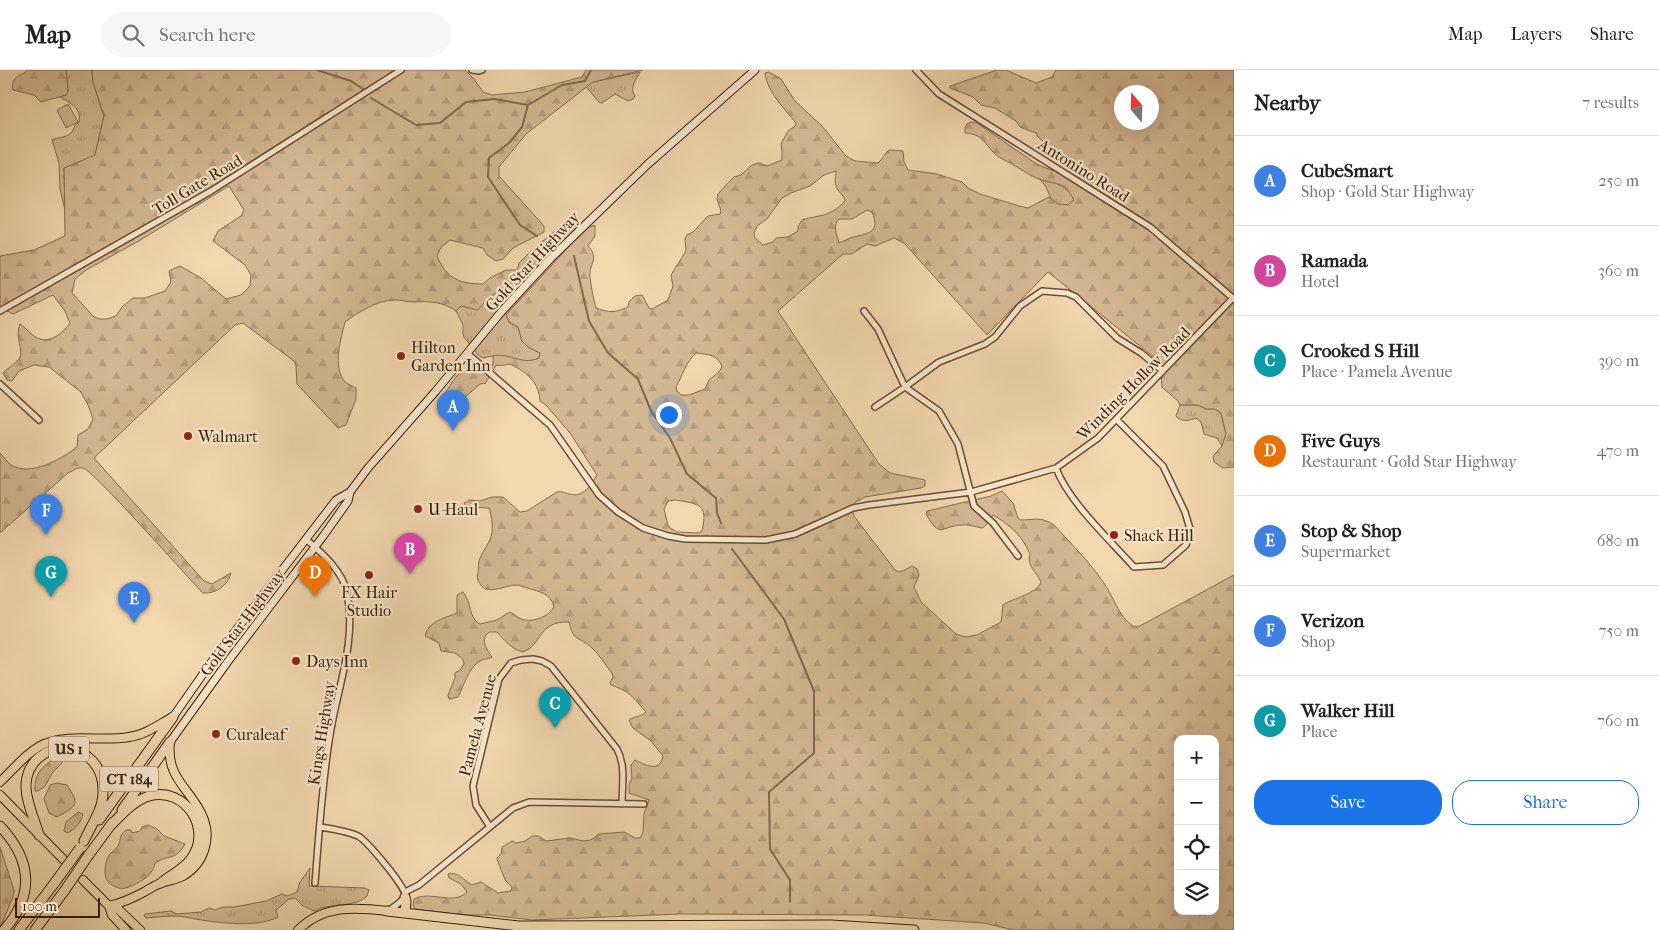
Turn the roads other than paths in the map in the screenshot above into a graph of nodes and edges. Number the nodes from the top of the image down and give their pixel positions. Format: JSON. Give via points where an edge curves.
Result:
{"nodes":[{"id":1,"x":401,"y":70,"type":"edge"},
{"id":2,"x":472,"y":70,"type":"edge"},
{"id":3,"x":482,"y":70,"type":"edge"},
{"id":4,"x":755,"y":70,"type":"edge"},
{"id":5,"x":916,"y":70,"type":"edge"},
{"id":6,"x":1233,"y":299,"type":"edge"},
{"id":7,"x":0,"y":311,"type":"edge"},
{"id":8,"x":864,"y":311,"type":"dead end"},
{"id":9,"x":468,"y":354,"type":"junction"},
{"id":10,"x":1163,"y":372,"type":"junction"},
{"id":11,"x":0,"y":384,"type":"edge"},
{"id":12,"x":905,"y":387,"type":"junction"},
{"id":13,"x":875,"y":407,"type":"dead end"},
{"id":14,"x":39,"y":420,"type":"dead end"},
{"id":15,"x":1117,"y":420,"type":"junction"},
{"id":16,"x":1056,"y":468,"type":"junction"},
{"id":17,"x":350,"y":492,"type":"junction"},
{"id":18,"x":971,"y":492,"type":"junction"},
{"id":19,"x":306,"y":539,"type":"junction"},
{"id":20,"x":316,"y":547,"type":"junction"},
{"id":21,"x":1018,"y":556,"type":"dead end"},
{"id":22,"x":173,"y":716,"type":"junction"},
{"id":23,"x":170,"y":742,"type":"junction"},
{"id":24,"x":0,"y":782,"type":"edge"},
{"id":25,"x":0,"y":795,"type":"edge"},
{"id":26,"x":622,"y":804,"type":"junction"},
{"id":27,"x":644,"y":804,"type":"dead end"},
{"id":28,"x":0,"y":826,"type":"edge"},
{"id":29,"x":110,"y":826,"type":"junction"},
{"id":30,"x":320,"y":827,"type":"junction"},
{"id":31,"x":490,"y":827,"type":"junction"},
{"id":32,"x":39,"y":835,"type":"junction"},
{"id":33,"x":82,"y":844,"type":"junction"},
{"id":34,"x":64,"y":860,"type":"dead end"},
{"id":35,"x":83,"y":880,"type":"dead end"},
{"id":36,"x":161,"y":883,"type":"junction"},
{"id":37,"x":315,"y":883,"type":"dead end"},
{"id":38,"x":405,"y":894,"type":"junction"},
{"id":39,"x":109,"y":906,"type":"junction"},
{"id":40,"x":387,"y":911,"type":"junction"},
{"id":41,"x":405,"y":913,"type":"junction"},
{"id":42,"x":4,"y":930,"type":"edge"},
{"id":43,"x":19,"y":930,"type":"edge"},
{"id":44,"x":35,"y":930,"type":"edge"},
{"id":45,"x":126,"y":930,"type":"edge"},
{"id":46,"x":140,"y":930,"type":"edge"},
{"id":47,"x":298,"y":930,"type":"edge"},
{"id":48,"x":914,"y":930,"type":"edge"}],
"edges":[{"from":1,"to":7,"type":"street","name":"Toll Gate Road","via":[[211,191]]},
{"from":2,"to":3,"type":"street"},
{"from":4,"to":9,"type":"main road","name":"Gold Star Highway","number":"CT 184","via":[[648,164],[575,234],[502,311]]},
{"from":5,"to":6,"type":"street","name":"Antonino Road","via":[[940,94],[1150,227]]},
{"from":6,"to":10,"type":"street","name":"Winding Hollow Road"},
{"from":8,"to":12,"type":"street","via":[[878,329]]},
{"from":9,"to":17,"type":"main road","name":"Gold Star Highway","number":"CT 184"},
{"from":9,"to":18,"type":"street","name":"Winding Hollow Road","via":[[550,425],[598,495],[642,528],[668,536],[766,540],[795,534],[854,508]]},
{"from":10,"to":12,"type":"street","via":[[1117,338],[1076,297],[1042,291],[1020,306],[995,337],[939,362]]},
{"from":10,"to":15,"type":"street","name":"Winding Hollow Road"},
{"from":11,"to":14,"type":"street"},
{"from":12,"to":13,"type":"street"},
{"from":12,"to":18,"type":"street","via":[[939,412],[958,444]]},
{"from":15,"to":16,"type":"street","name":"Winding Hollow Road"},
{"from":15,"to":16,"type":"street","via":[[1163,466],[1185,512],[1190,529],[1186,546],[1163,565],[1134,566],[1069,494]]},
{"from":16,"to":18,"type":"street","name":"Winding Hollow Road"},
{"from":17,"to":19,"type":"main road","name":"Gold Star Highway","number":"CT 184","via":[[336,500]]},
{"from":17,"to":20,"type":"main road","name":"Gold Star Highway","number":"CT 184","via":[[348,501]]},
{"from":18,"to":21,"type":"street","via":[[974,506],[993,523]]},
{"from":19,"to":20,"type":"street","name":"Kings Highway"},
{"from":19,"to":22,"type":"main road","name":"Gold Star Highway","number":"CT 184"},
{"from":20,"to":23,"type":"main road","name":"Gold Star Highway","number":"CT 184"},
{"from":20,"to":30,"type":"street","name":"Kings Highway","via":[[344,584],[349,628],[349,643],[330,736]]},
{"from":22,"to":24,"type":"highway","via":[[133,737],[50,742],[30,753]]},
{"from":22,"to":33,"type":"highway","number":"CT 184"},
{"from":23,"to":29,"type":"highway","number":"CT 184"},
{"from":23,"to":36,"type":"highway","via":[[172,770],[202,814],[207,839],[202,856],[193,868],[180,877]]},
{"from":25,"to":32,"type":"highway"},
{"from":26,"to":27,"type":"street"},
{"from":26,"to":31,"type":"street","via":[[529,802],[513,808]]},
{"from":26,"to":31,"type":"street","name":"Pamela Avenue","via":[[623,768],[617,750],[551,666],[533,658],[521,660],[510,663],[499,678],[473,786],[476,805]]},
{"from":28,"to":42,"type":"highway","via":[[18,848],[26,879],[20,906]]},
{"from":29,"to":36,"type":"highway","via":[[148,796],[173,797],[189,808],[199,826],[197,849],[186,865]]},
{"from":29,"to":44,"type":"highway","number":"CT 184","bridge":true},
{"from":30,"to":37,"type":"street","name":"Kings Highway"},
{"from":30,"to":38,"type":"street","via":[[360,837],[385,864]]},
{"from":31,"to":38,"type":"street"},
{"from":32,"to":33,"type":"highway","number":"US 1","via":[[27,792],[29,774],[34,763],[44,755],[71,749],[93,760],[102,780],[101,807]]},
{"from":32,"to":34,"type":"highway","number":"US 1"},
{"from":33,"to":43,"type":"highway","number":"US 1","bridge":true},
{"from":35,"to":39,"type":"highway"},
{"from":36,"to":39,"type":"highway"},
{"from":38,"to":40,"type":"street"},
{"from":38,"to":41,"type":"highway"},
{"from":39,"to":45,"type":"highway","via":[[112,915]]},
{"from":39,"to":46,"type":"highway","via":[[119,910]]},
{"from":40,"to":41,"type":"highway"},
{"from":40,"to":47,"type":"highway","via":[[356,908],[332,911],[314,918]]},
{"from":41,"to":48,"type":"highway","via":[[549,927],[822,924]]}]}
